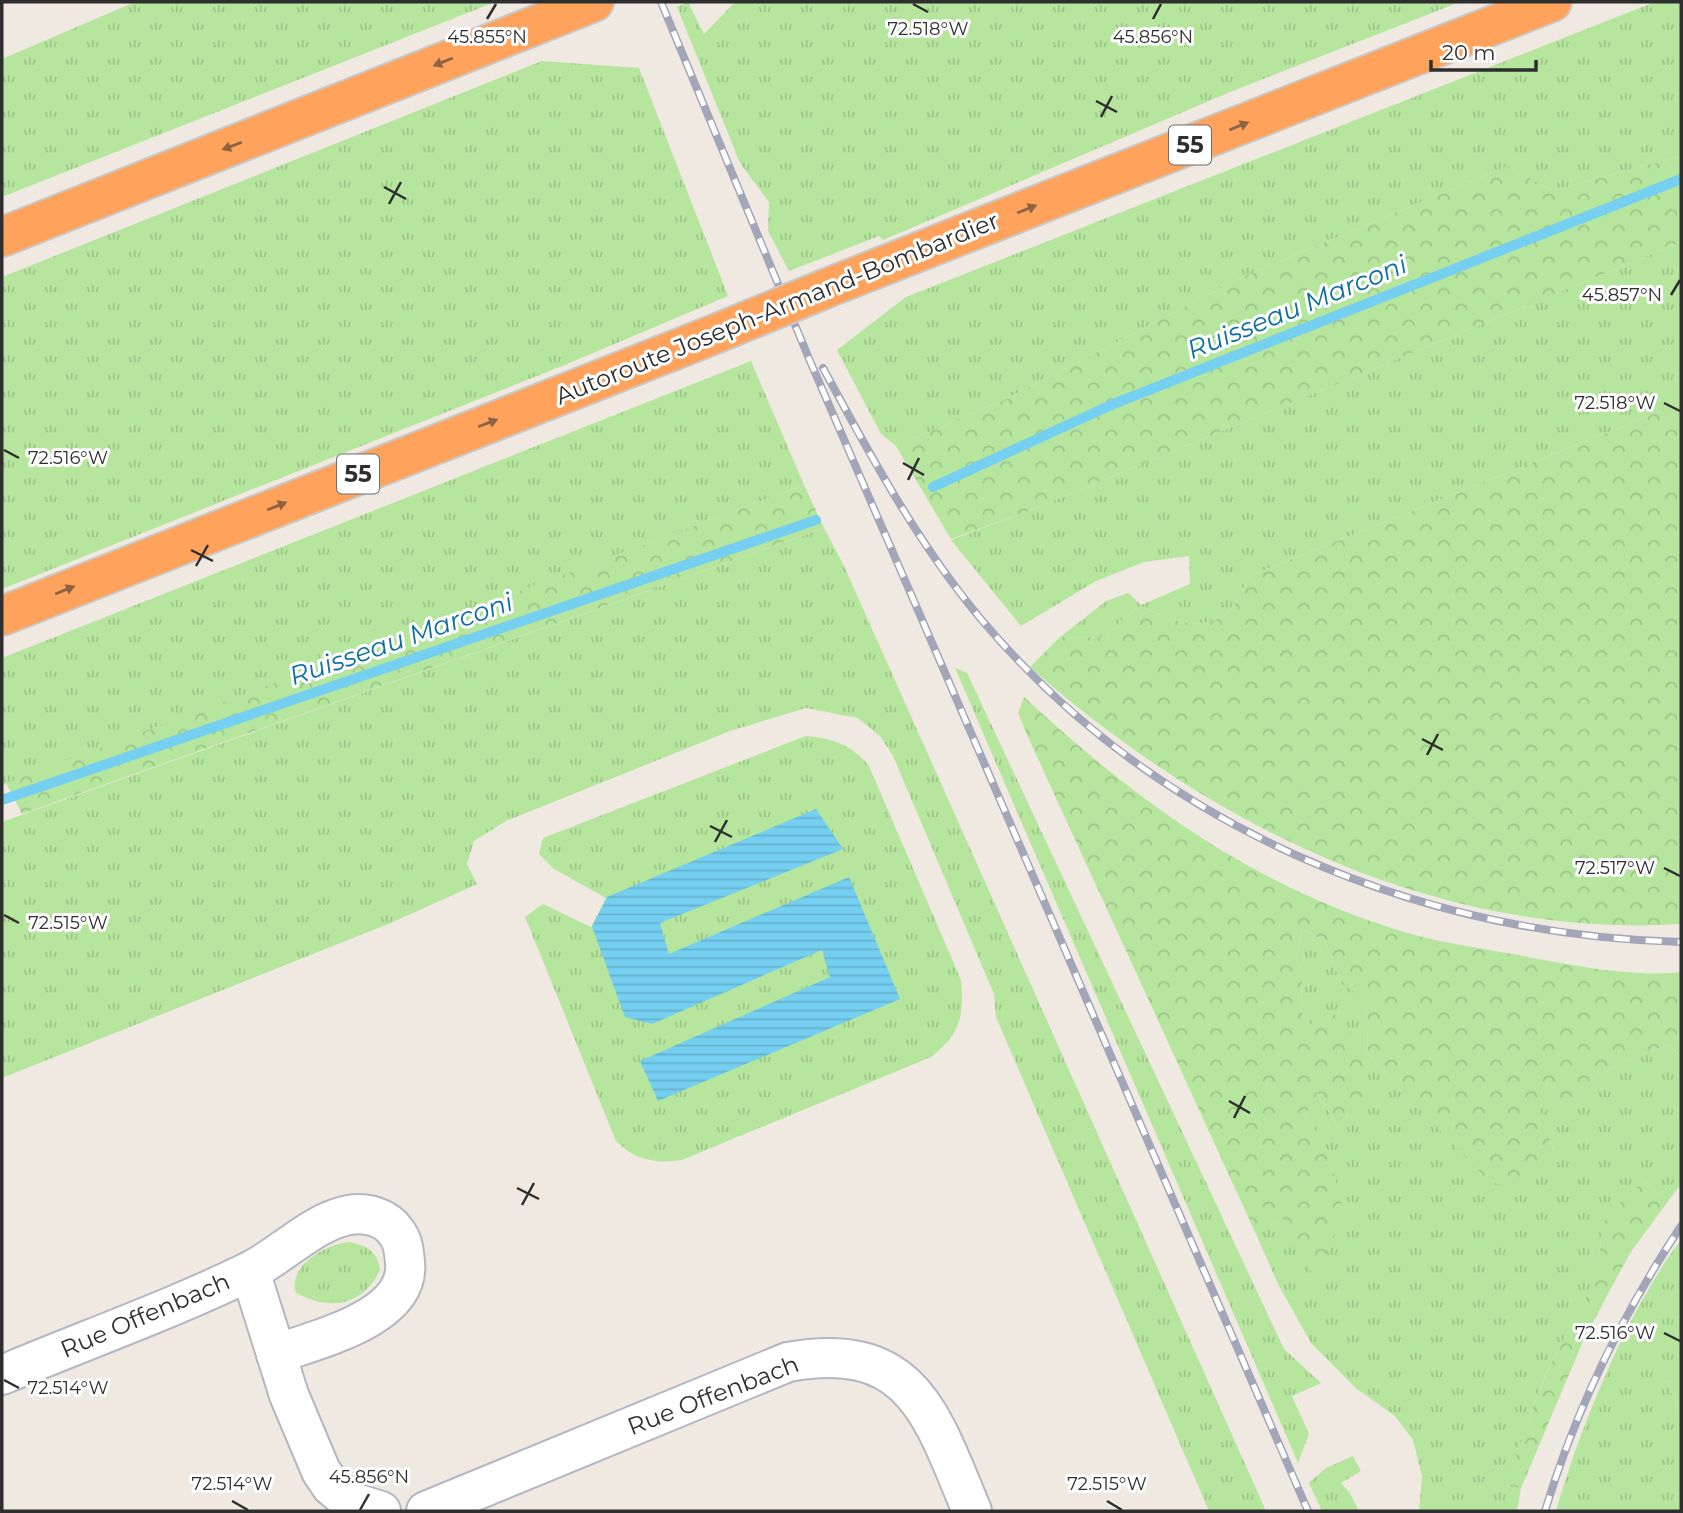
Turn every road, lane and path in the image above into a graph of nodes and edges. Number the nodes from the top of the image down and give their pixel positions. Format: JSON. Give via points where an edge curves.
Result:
{"nodes":[{"id":1,"x":1552,"y":2,"type":"edge"},
{"id":2,"x":585,"y":6,"type":"edge"},
{"id":3,"x":2,"y":237,"type":"edge"},
{"id":4,"x":2,"y":616,"type":"edge"},
{"id":5,"x":250,"y":1271,"type":"junction"},
{"id":6,"x":276,"y":1354,"type":"junction"},
{"id":7,"x":2,"y":1376,"type":"edge"},
{"id":8,"x":381,"y":1511,"type":"edge"},
{"id":9,"x":426,"y":1511,"type":"edge"},
{"id":10,"x":972,"y":1511,"type":"edge"}],
"edges":[{"from":4,"to":1,"type":"highway","name":"Autoroute Joseph-Armand-Bombardier","number":"55","one_way":true,"bridge":true},
{"from":2,"to":3,"type":"highway","one_way":true},
{"from":5,"to":6,"type":"street","name":"Rue Offenbach"},
{"from":5,"to":6,"type":"street","name":"Rue Offenbach","via":[[331,1219],[348,1215],[369,1215],[389,1224],[404,1249],[406,1272],[400,1288],[378,1312]]},
{"from":5,"to":7,"type":"street","name":"Rue Offenbach"},
{"from":6,"to":8,"type":"street","name":"Rue Offenbach","via":[[289,1395],[331,1486],[349,1501]]},
{"from":9,"to":10,"type":"street","name":"Rue Offenbach","via":[[788,1362],[840,1356],[890,1373],[928,1409]]}]}
